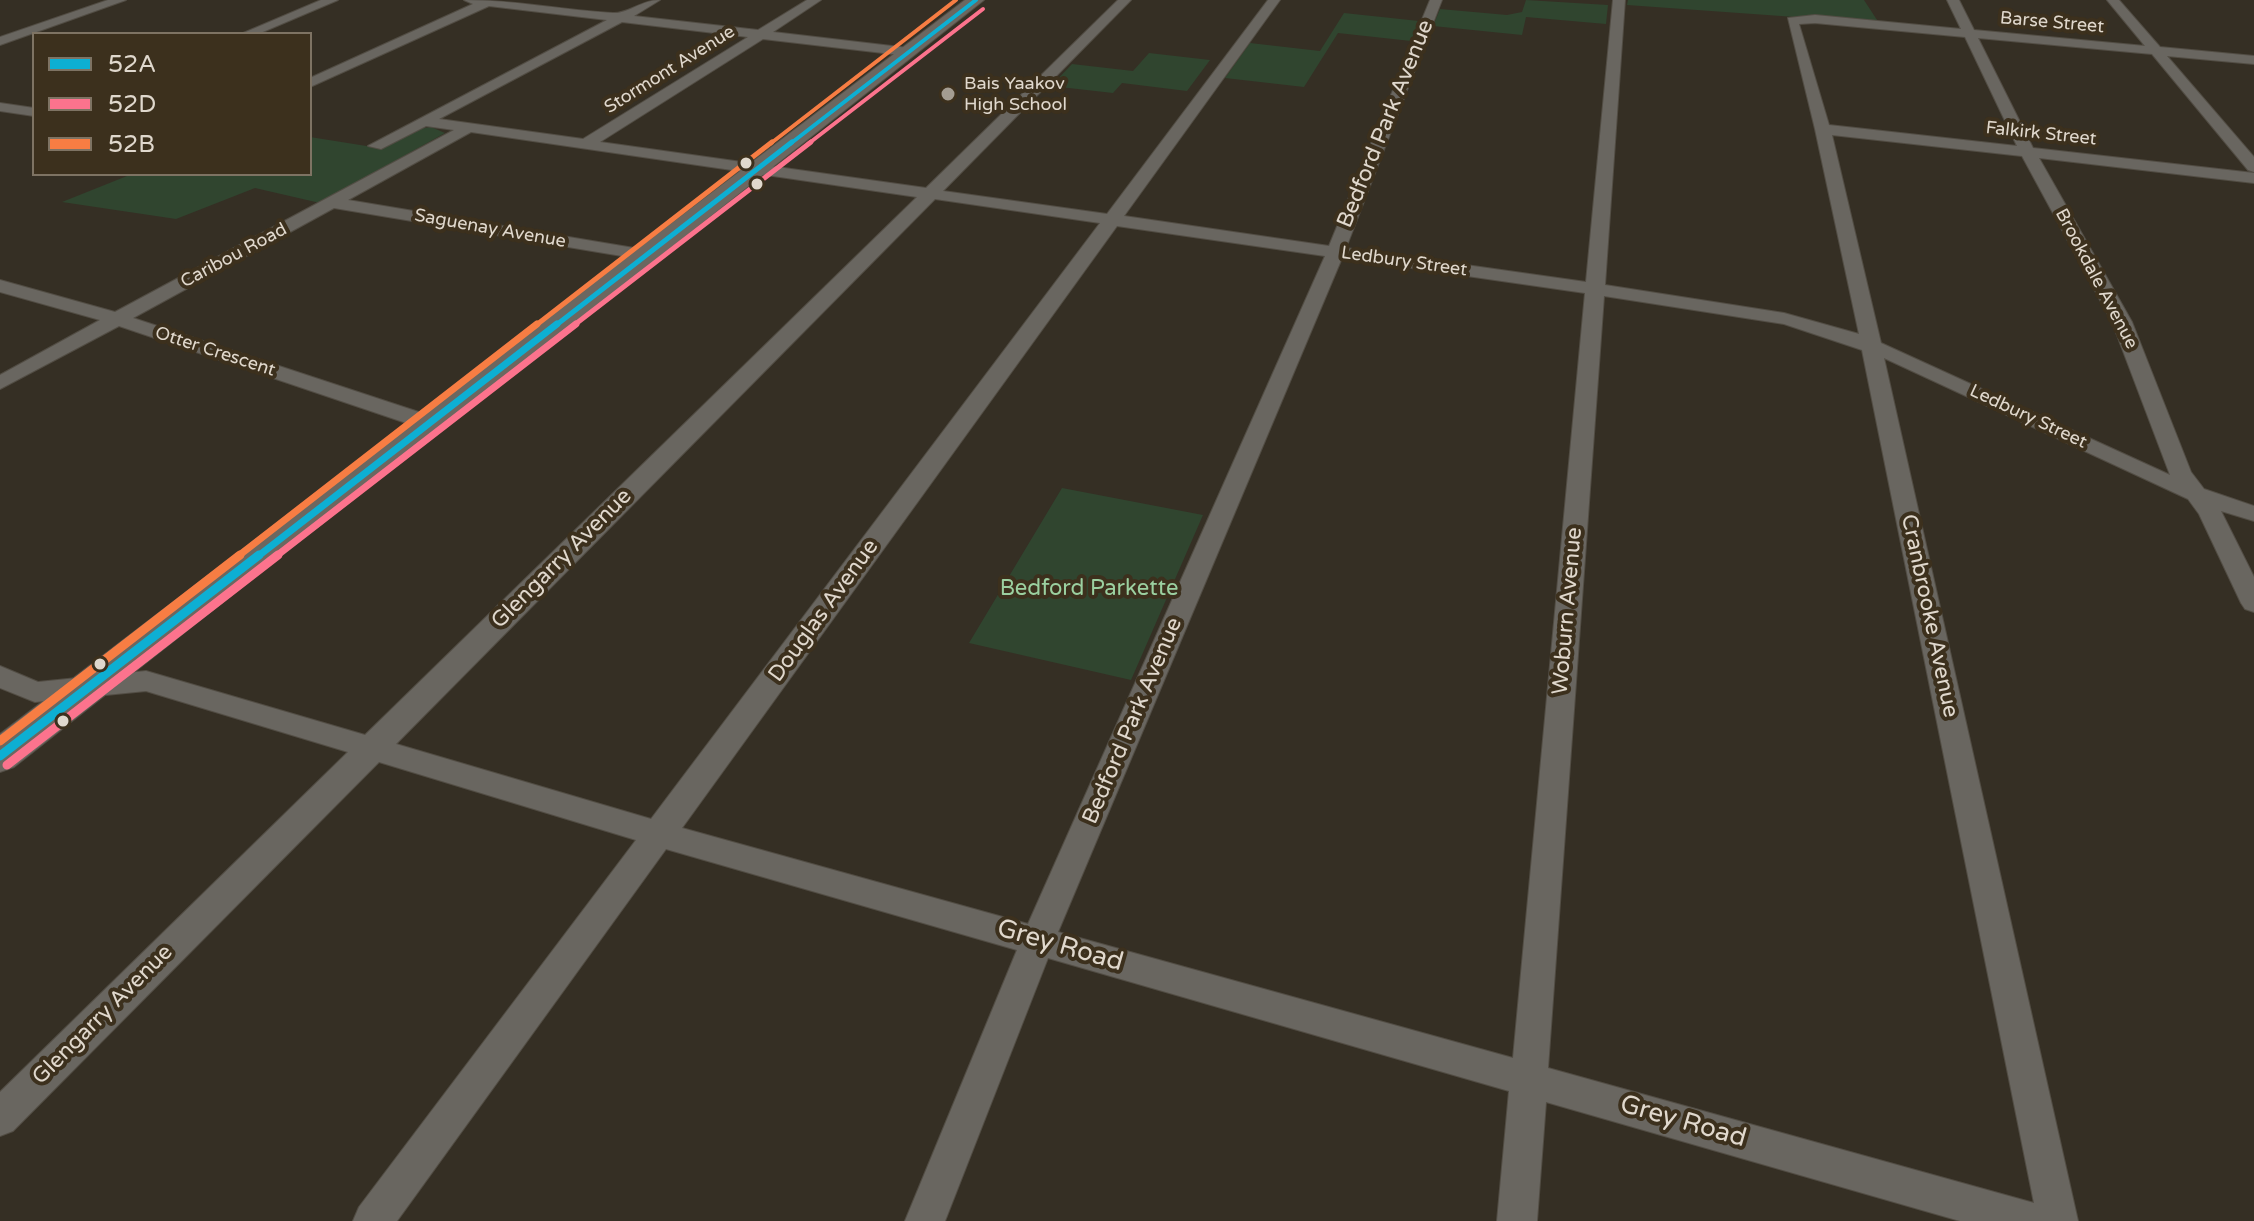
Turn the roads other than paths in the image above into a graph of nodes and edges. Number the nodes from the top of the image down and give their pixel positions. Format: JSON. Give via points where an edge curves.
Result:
{"nodes":[{"id":1,"x":120,"y":0,"type":"edge"},
{"id":2,"x":332,"y":0,"type":"edge"},
{"id":3,"x":470,"y":0,"type":"edge"},
{"id":4,"x":654,"y":0,"type":"edge"},
{"id":5,"x":815,"y":0,"type":"edge"},
{"id":6,"x":976,"y":0,"type":"edge"},
{"id":7,"x":1125,"y":0,"type":"edge"},
{"id":8,"x":1274,"y":0,"type":"edge"},
{"id":9,"x":1436,"y":0,"type":"edge"},
{"id":10,"x":1619,"y":0,"type":"edge"},
{"id":11,"x":1953,"y":0,"type":"edge"},
{"id":12,"x":2113,"y":0,"type":"edge"},
{"id":13,"x":490,"y":1,"type":"edge"},
{"id":14,"x":620,"y":18,"type":"junction"},
{"id":15,"x":1799,"y":19,"type":"joint"},
{"id":16,"x":252,"y":32,"type":"edge"},
{"id":17,"x":762,"y":33,"type":"junction"},
{"id":18,"x":1971,"y":34,"type":"junction"},
{"id":19,"x":0,"y":41,"type":"edge"},
{"id":20,"x":2157,"y":50,"type":"junction"},
{"id":21,"x":909,"y":52,"type":"junction"},
{"id":22,"x":2254,"y":60,"type":"edge"},
{"id":23,"x":312,"y":82,"type":"edge"},
{"id":24,"x":0,"y":107,"type":"edge"},
{"id":25,"x":32,"y":112,"type":"edge"},
{"id":26,"x":424,"y":121,"type":"junction"},
{"id":27,"x":468,"y":128,"type":"junction"},
{"id":28,"x":1823,"y":129,"type":"junction"},
{"id":29,"x":586,"y":144,"type":"junction"},
{"id":30,"x":376,"y":146,"type":"dead end"},
{"id":31,"x":2028,"y":153,"type":"junction"},
{"id":32,"x":2254,"y":167,"type":"edge"},
{"id":33,"x":757,"y":169,"type":"junction"},
{"id":34,"x":2254,"y":178,"type":"edge"},
{"id":35,"x":931,"y":194,"type":"junction"},
{"id":36,"x":334,"y":203,"type":"junction"},
{"id":37,"x":1111,"y":221,"type":"junction"},
{"id":38,"x":1335,"y":252,"type":"junction"},
{"id":39,"x":646,"y":255,"type":"junction"},
{"id":40,"x":0,"y":286,"type":"edge"},
{"id":41,"x":1595,"y":290,"type":"junction"},
{"id":42,"x":117,"y":319,"type":"junction"},
{"id":43,"x":1871,"y":346,"type":"junction"},
{"id":44,"x":0,"y":383,"type":"edge"},
{"id":45,"x":429,"y":423,"type":"junction"},
{"id":46,"x":2194,"y":494,"type":"junction"},
{"id":47,"x":2254,"y":514,"type":"edge"},
{"id":48,"x":2254,"y":603,"type":"edge"},
{"id":49,"x":0,"y":676,"type":"edge"},
{"id":50,"x":90,"y":686,"type":"junction"},
{"id":51,"x":373,"y":746,"type":"junction"},
{"id":52,"x":0,"y":756,"type":"edge"},
{"id":53,"x":659,"y":834,"type":"junction"},
{"id":54,"x":1038,"y":940,"type":"junction"},
{"id":55,"x":1529,"y":1077,"type":"junction"},
{"id":56,"x":0,"y":1118,"type":"edge"},
{"id":57,"x":373,"y":1221,"type":"edge"},
{"id":58,"x":925,"y":1221,"type":"edge"},
{"id":59,"x":1517,"y":1221,"type":"edge"},
{"id":60,"x":2029,"y":1221,"type":"edge"},
{"id":61,"x":2058,"y":1221,"type":"edge"}],
"edges":[{"from":1,"to":19,"type":"street"},
{"from":2,"to":16,"type":"street"},
{"from":3,"to":13,"type":"street"},
{"from":4,"to":14,"type":"street"},
{"from":5,"to":17,"type":"street","name":"Stormont Avenue"},
{"from":6,"to":21,"type":"main road"},
{"from":7,"to":35,"type":"street","name":"Glengarry Avenue"},
{"from":8,"to":37,"type":"street","name":"Douglas Avenue"},
{"from":9,"to":38,"type":"street","name":"Bedford Park Avenue"},
{"from":10,"to":41,"type":"street","name":"Woburn Avenue"},
{"from":11,"to":18,"type":"street","name":"Brookdale Avenue"},
{"from":12,"to":20,"type":"street"},
{"from":13,"to":14,"type":"street"},
{"from":13,"to":23,"type":"street"},
{"from":14,"to":17,"type":"street"},
{"from":14,"to":26,"type":"street"},
{"from":15,"to":18,"type":"street","name":"Barse Street"},
{"from":15,"to":28,"type":"street","name":"Cranbrooke Avenue","via":[[1792,23]]},
{"from":17,"to":21,"type":"street"},
{"from":17,"to":29,"type":"street","name":"Stormont Avenue"},
{"from":18,"to":20,"type":"street","name":"Barse Street"},
{"from":18,"to":31,"type":"street","name":"Brookdale Avenue"},
{"from":20,"to":22,"type":"street","name":"Barse Street"},
{"from":20,"to":32,"type":"street"},
{"from":21,"to":33,"type":"main road"},
{"from":24,"to":25,"type":"street"},
{"from":26,"to":27,"type":"street","name":"Ledbury Street"},
{"from":26,"to":30,"type":"street"},
{"from":27,"to":29,"type":"street","name":"Ledbury Street"},
{"from":27,"to":36,"type":"street","name":"Caribou Road"},
{"from":28,"to":31,"type":"street","name":"Falkirk Street"},
{"from":28,"to":43,"type":"street","name":"Cranbrooke Avenue"},
{"from":29,"to":33,"type":"street","name":"Ledbury Street"},
{"from":31,"to":34,"type":"street","name":"Falkirk Street"},
{"from":31,"to":46,"type":"street","name":"Brookdale Avenue","via":[[2122,322],[2175,464]]},
{"from":33,"to":35,"type":"street","name":"Ledbury Street"},
{"from":33,"to":39,"type":"main road"},
{"from":35,"to":37,"type":"street","name":"Ledbury Street"},
{"from":35,"to":51,"type":"street","name":"Glengarry Avenue"},
{"from":36,"to":39,"type":"street","name":"Saguenay Avenue"},
{"from":36,"to":42,"type":"street","name":"Caribou Road"},
{"from":37,"to":38,"type":"street","name":"Ledbury Street"},
{"from":37,"to":53,"type":"street","name":"Douglas Avenue"},
{"from":38,"to":41,"type":"street","name":"Ledbury Street"},
{"from":38,"to":54,"type":"street","name":"Bedford Park Avenue"},
{"from":39,"to":45,"type":"main road"},
{"from":40,"to":42,"type":"street","name":"Otter Crescent"},
{"from":41,"to":43,"type":"street","name":"Ledbury Street","via":[[1785,319]]},
{"from":41,"to":55,"type":"street","name":"Woburn Avenue"},
{"from":42,"to":44,"type":"street","name":"Caribou Road"},
{"from":42,"to":45,"type":"street","name":"Otter Crescent"},
{"from":43,"to":46,"type":"street","name":"Ledbury Street"},
{"from":43,"to":61,"type":"street","name":"Cranbrooke Avenue"},
{"from":45,"to":50,"type":"main road"},
{"from":46,"to":47,"type":"street","name":"Ledbury Street"},
{"from":46,"to":48,"type":"street","name":"Brookdale Avenue","via":[[2210,512]]},
{"from":49,"to":50,"type":"street","name":"Grey Road","via":[[35,692]]},
{"from":50,"to":51,"type":"street","name":"Grey Road","via":[[146,681]]},
{"from":50,"to":52,"type":"main road"},
{"from":51,"to":53,"type":"street","name":"Grey Road"},
{"from":51,"to":56,"type":"street","name":"Glengarry Avenue"},
{"from":53,"to":54,"type":"street","name":"Grey Road"},
{"from":53,"to":57,"type":"street","name":"Douglas Avenue"},
{"from":54,"to":55,"type":"street","name":"Grey Road"},
{"from":54,"to":58,"type":"street","name":"Bedford Park Avenue"},
{"from":55,"to":59,"type":"street","name":"Woburn Avenue"},
{"from":55,"to":60,"type":"street","name":"Grey Road"}]}
